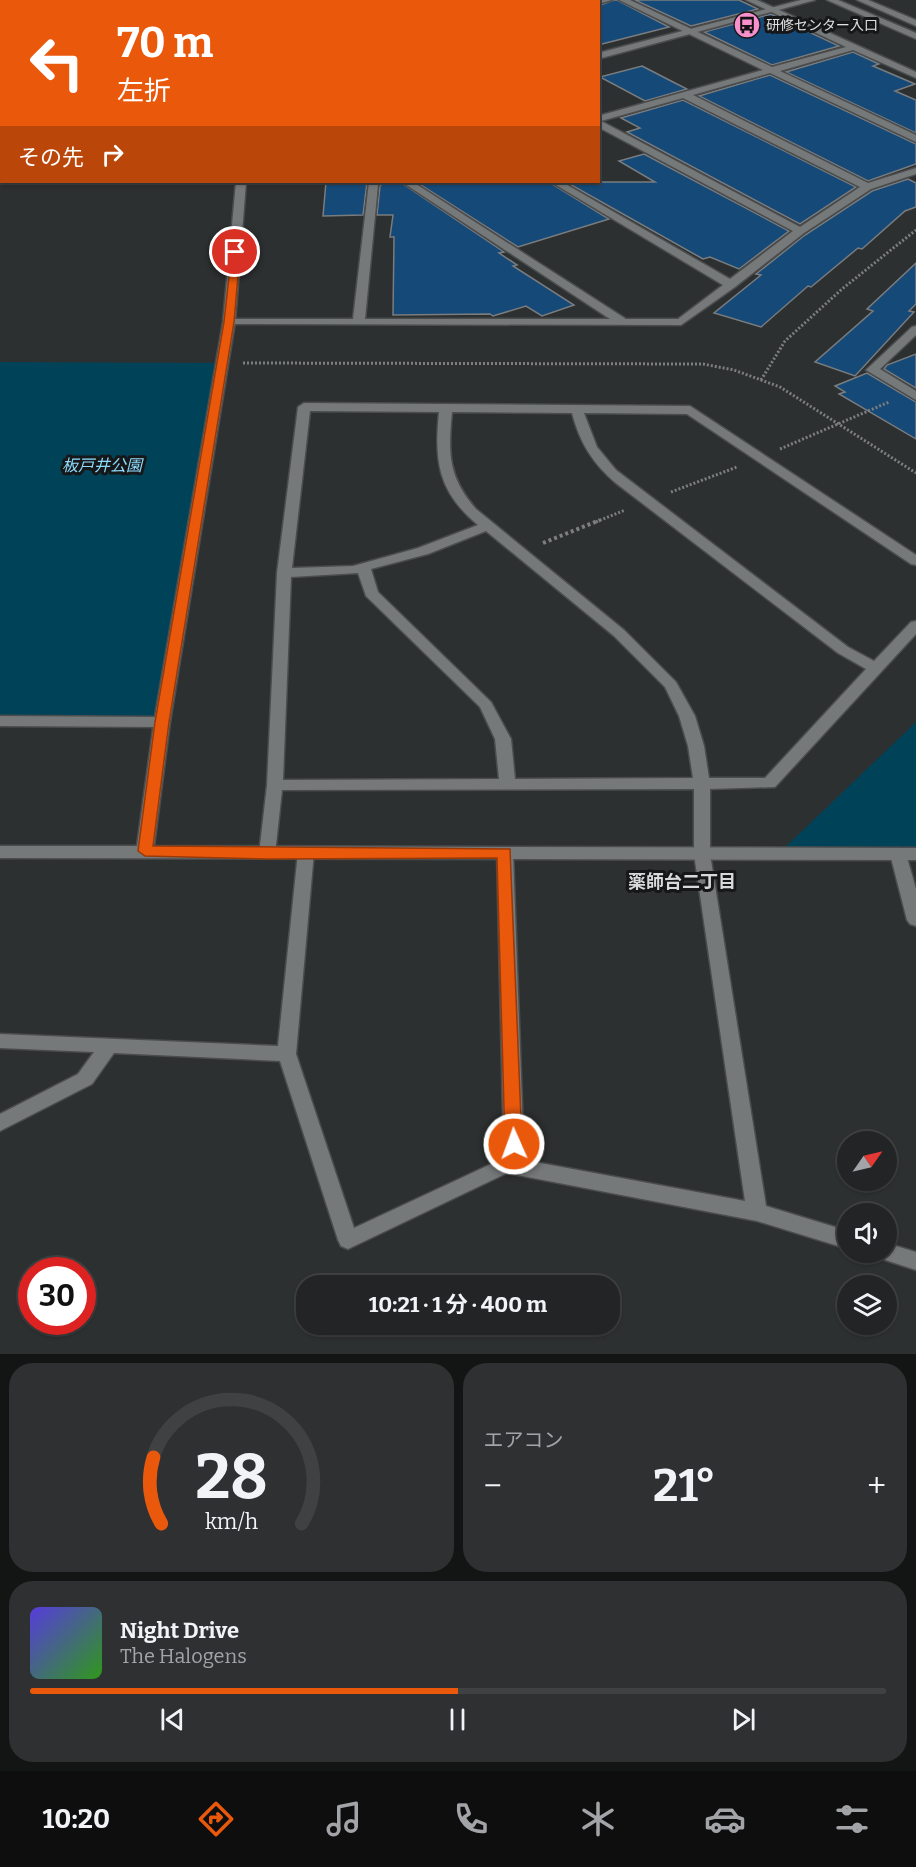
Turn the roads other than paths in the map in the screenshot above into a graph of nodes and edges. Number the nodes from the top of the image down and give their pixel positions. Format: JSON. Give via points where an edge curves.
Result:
{"nodes":[{"id":1,"x":623,"y":0,"type":"edge"},
{"id":2,"x":750,"y":0,"type":"edge"},
{"id":3,"x":811,"y":0,"type":"edge"},
{"id":4,"x":831,"y":0,"type":"edge"},
{"id":5,"x":861,"y":0,"type":"edge"},
{"id":6,"x":773,"y":10,"type":"junction"},
{"id":7,"x":916,"y":23,"type":"edge"},
{"id":8,"x":690,"y":32,"type":"junction"},
{"id":9,"x":916,"y":36,"type":"edge"},
{"id":10,"x":854,"y":47,"type":"junction"},
{"id":11,"x":600,"y":55,"type":"edge"},
{"id":12,"x":771,"y":70,"type":"junction"},
{"id":13,"x":916,"y":75,"type":"edge"},
{"id":14,"x":683,"y":94,"type":"junction"},
{"id":15,"x":600,"y":120,"type":"edge"},
{"id":16,"x":600,"y":122,"type":"edge"},
{"id":17,"x":916,"y":139,"type":"edge"},
{"id":18,"x":916,"y":171,"type":"edge"},
{"id":19,"x":241,"y":183,"type":"edge"},
{"id":20,"x":373,"y":183,"type":"edge"},
{"id":21,"x":409,"y":183,"type":"edge"},
{"id":22,"x":558,"y":183,"type":"edge"},
{"id":23,"x":867,"y":187,"type":"junction"},
{"id":24,"x":800,"y":231,"type":"junction"},
{"id":25,"x":731,"y":285,"type":"junction"},
{"id":26,"x":359,"y":321,"type":"junction"},
{"id":27,"x":229,"y":322,"type":"junction"},
{"id":28,"x":625,"y":323,"type":"junction"},
{"id":29,"x":916,"y":329,"type":"edge"},
{"id":30,"x":915,"y":393,"type":"edge"},
{"id":31,"x":446,"y":407,"type":"junction"},
{"id":32,"x":577,"y":408,"type":"junction"},
{"id":33,"x":487,"y":526,"type":"junction"},
{"id":34,"x":916,"y":561,"type":"edge"},
{"id":35,"x":363,"y":567,"type":"junction"},
{"id":36,"x":284,"y":573,"type":"junction"},
{"id":37,"x":916,"y":625,"type":"edge"},
{"id":38,"x":874,"y":668,"type":"junction"},
{"id":39,"x":0,"y":721,"type":"edge"},
{"id":40,"x":162,"y":722,"type":"junction"},
{"id":41,"x":275,"y":785,"type":"junction"},
{"id":42,"x":508,"y":785,"type":"junction"},
{"id":43,"x":702,"y":785,"type":"junction"},
{"id":44,"x":145,"y":851,"type":"junction"},
{"id":45,"x":0,"y":852,"type":"edge"},
{"id":46,"x":306,"y":852,"type":"junction"},
{"id":47,"x":505,"y":853,"type":"junction"},
{"id":48,"x":267,"y":854,"type":"junction"},
{"id":49,"x":702,"y":854,"type":"junction"},
{"id":50,"x":898,"y":854,"type":"junction"},
{"id":51,"x":916,"y":854,"type":"edge"},
{"id":52,"x":916,"y":920,"type":"edge"},
{"id":53,"x":0,"y":1041,"type":"edge"},
{"id":54,"x":110,"y":1046,"type":"junction"},
{"id":55,"x":287,"y":1054,"type":"junction"},
{"id":56,"x":0,"y":1123,"type":"edge"},
{"id":57,"x":514,"y":1166,"type":"junction"},
{"id":58,"x":757,"y":1212,"type":"junction"},
{"id":59,"x":837,"y":1237,"type":"edge"},
{"id":60,"x":897,"y":1255,"type":"edge"},
{"id":61,"x":916,"y":1261,"type":"edge"}],
"edges":[{"from":1,"to":8,"type":"street"},
{"from":2,"to":6,"type":"street"},
{"from":3,"to":6,"type":"street"},
{"from":4,"to":9,"type":"street"},
{"from":5,"to":7,"type":"street"},
{"from":6,"to":8,"type":"street"},
{"from":6,"to":10,"type":"street"},
{"from":8,"to":11,"type":"street"},
{"from":8,"to":12,"type":"street"},
{"from":10,"to":12,"type":"street"},
{"from":10,"to":13,"type":"street"},
{"from":12,"to":14,"type":"street"},
{"from":12,"to":17,"type":"street"},
{"from":14,"to":15,"type":"street"},
{"from":14,"to":23,"type":"street"},
{"from":16,"to":24,"type":"street"},
{"from":18,"to":23,"type":"street"},
{"from":19,"to":27,"type":"street"},
{"from":20,"to":26,"type":"street"},
{"from":21,"to":28,"type":"street"},
{"from":22,"to":25,"type":"street"},
{"from":23,"to":24,"type":"street"},
{"from":24,"to":25,"type":"street"},
{"from":25,"to":28,"type":"street","via":[[681,322]]},
{"from":26,"to":27,"type":"street"},
{"from":26,"to":28,"type":"street"},
{"from":27,"to":40,"type":"street"},
{"from":29,"to":30,"type":"street","via":[[872,370]]},
{"from":31,"to":32,"type":"street"},
{"from":31,"to":33,"type":"street","via":[[441,446],[444,469],[454,495]]},
{"from":31,"to":36,"type":"street","via":[[304,407]]},
{"from":32,"to":34,"type":"street","via":[[690,410]]},
{"from":32,"to":38,"type":"street","via":[[585,440],[601,464],[843,650]]},
{"from":33,"to":35,"type":"street","via":[[423,551]]},
{"from":33,"to":43,"type":"street","via":[[619,633],[671,685],[687,716]]},
{"from":35,"to":36,"type":"street"},
{"from":35,"to":42,"type":"street","via":[[371,593],[486,705],[502,739]]},
{"from":36,"to":41,"type":"street"},
{"from":37,"to":38,"type":"street"},
{"from":38,"to":43,"type":"street","via":[[769,783]]},
{"from":39,"to":40,"type":"street"},
{"from":40,"to":44,"type":"street"},
{"from":41,"to":42,"type":"street"},
{"from":41,"to":48,"type":"street"},
{"from":42,"to":43,"type":"street"},
{"from":43,"to":49,"type":"street"},
{"from":44,"to":45,"type":"street"},
{"from":44,"to":48,"type":"street"},
{"from":46,"to":47,"type":"street"},
{"from":46,"to":48,"type":"street"},
{"from":46,"to":55,"type":"street"},
{"from":47,"to":49,"type":"street"},
{"from":47,"to":57,"type":"street"},
{"from":49,"to":50,"type":"street"},
{"from":49,"to":58,"type":"street"},
{"from":50,"to":51,"type":"street"},
{"from":50,"to":52,"type":"street"},
{"from":53,"to":54,"type":"street"},
{"from":54,"to":55,"type":"street"},
{"from":54,"to":56,"type":"street","via":[[85,1079]]},
{"from":55,"to":57,"type":"street","via":[[348,1240],[506,1165]]},
{"from":57,"to":58,"type":"street"},
{"from":58,"to":59,"type":"street"},
{"from":60,"to":61,"type":"street"}]}
